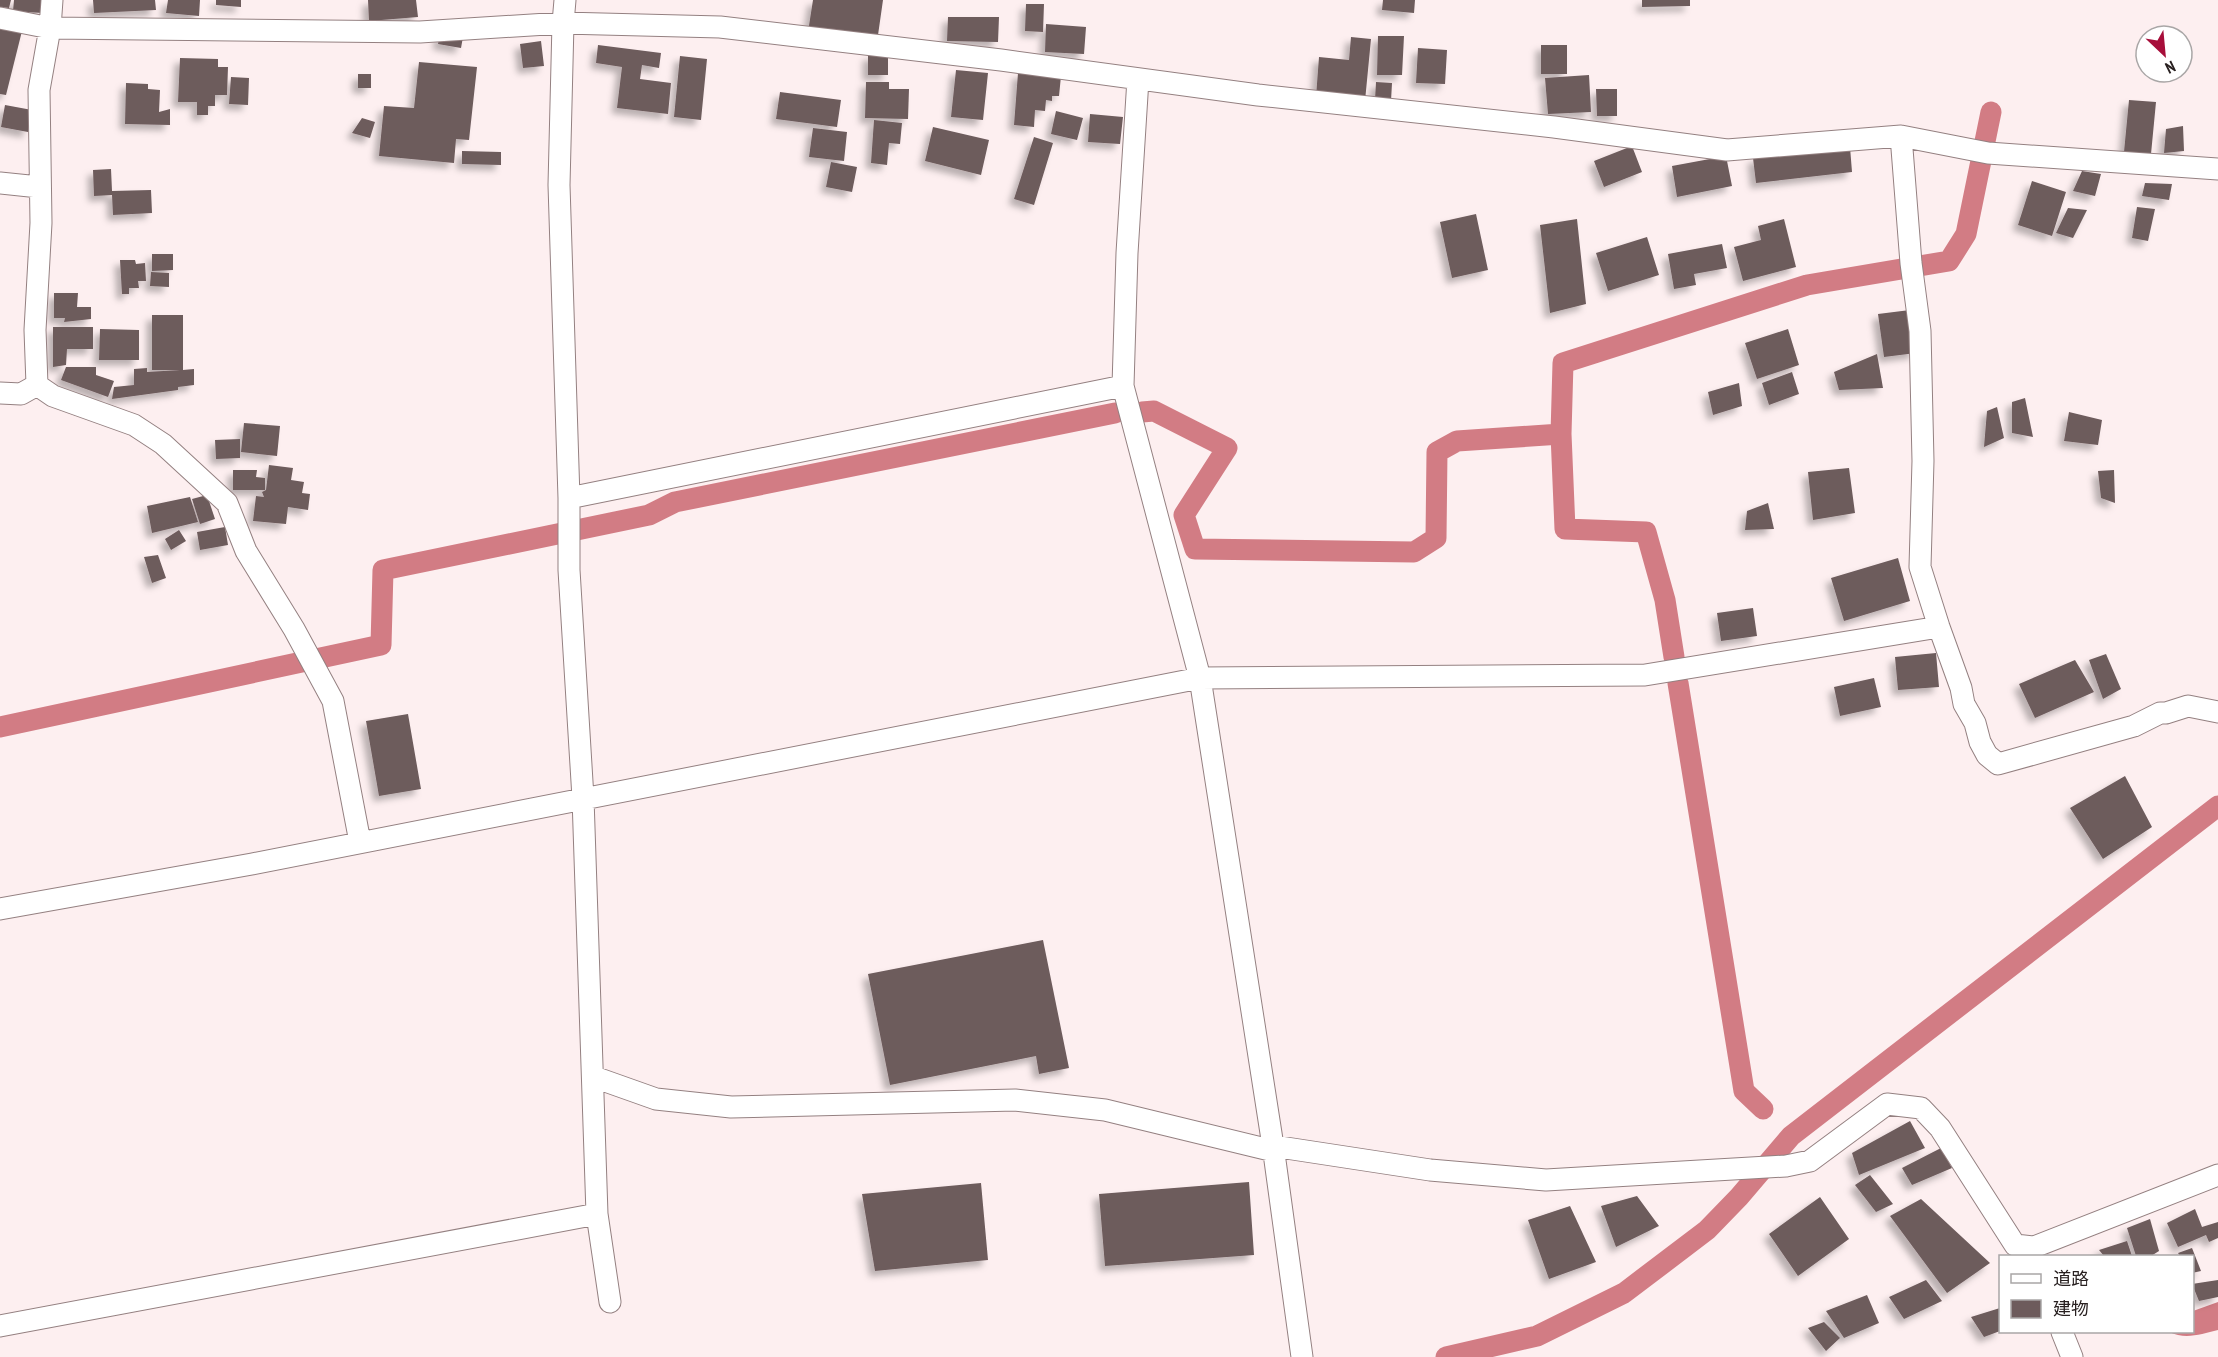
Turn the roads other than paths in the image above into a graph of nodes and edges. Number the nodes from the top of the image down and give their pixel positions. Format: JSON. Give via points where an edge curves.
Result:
{"nodes":[{"id":1,"x":52,"y":0,"type":"edge"},
{"id":2,"x":565,"y":0,"type":"edge"},
{"id":3,"x":0,"y":18,"type":"edge"},
{"id":4,"x":562,"y":23,"type":"junction"},
{"id":5,"x":50,"y":28,"type":"junction"},
{"id":6,"x":1138,"y":80,"type":"junction"},
{"id":7,"x":1901,"y":136,"type":"junction"},
{"id":8,"x":2218,"y":169,"type":"edge"},
{"id":9,"x":0,"y":183,"type":"edge"},
{"id":10,"x":39,"y":187,"type":"junction"},
{"id":11,"x":37,"y":385,"type":"junction"},
{"id":12,"x":1123,"y":386,"type":"junction"},
{"id":13,"x":0,"y":393,"type":"edge"},
{"id":14,"x":569,"y":507,"type":"junction"},
{"id":15,"x":1939,"y":627,"type":"junction"},
{"id":16,"x":1200,"y":678,"type":"junction"},
{"id":17,"x":2218,"y":712,"type":"edge"},
{"id":18,"x":583,"y":798,"type":"junction"},
{"id":19,"x":360,"y":842,"type":"junction"},
{"id":20,"x":0,"y":909,"type":"edge"},
{"id":21,"x":594,"y":1077,"type":"junction"},
{"id":22,"x":1273,"y":1149,"type":"junction"},
{"id":23,"x":2218,"y":1175,"type":"edge"},
{"id":24,"x":597,"y":1214,"type":"junction"},
{"id":25,"x":2033,"y":1252,"type":"edge"},
{"id":26,"x":610,"y":1302,"type":"dead end"},
{"id":27,"x":0,"y":1326,"type":"edge"},
{"id":28,"x":2062,"y":1333,"type":"edge"},
{"id":29,"x":1302,"y":1357,"type":"edge"},
{"id":30,"x":2072,"y":1357,"type":"edge"}],
"edges":[{"from":1,"to":5,"type":"street"},
{"from":2,"to":4,"type":"street"},
{"from":3,"to":5,"type":"street"},
{"from":4,"to":5,"type":"street","via":[[420,32]]},
{"from":4,"to":6,"type":"street","via":[[720,27]]},
{"from":4,"to":14,"type":"street","via":[[559,185]]},
{"from":5,"to":10,"type":"street","via":[[39,90]]},
{"from":6,"to":7,"type":"street","via":[[1727,150]]},
{"from":6,"to":12,"type":"street"},
{"from":7,"to":8,"type":"street","via":[[1988,153]]},
{"from":7,"to":15,"type":"street","via":[[1920,331],[1920,567]]},
{"from":9,"to":10,"type":"street"},
{"from":10,"to":11,"type":"street"},
{"from":11,"to":13,"type":"street","via":[[21,394]]},
{"from":11,"to":19,"type":"street","via":[[53,396],[134,425],[163,444],[227,503],[246,551],[333,701]]},
{"from":12,"to":14,"type":"street"},
{"from":12,"to":16,"type":"street"},
{"from":14,"to":18,"type":"street","via":[[569,570]]},
{"from":15,"to":16,"type":"street","via":[[1645,675]]},
{"from":15,"to":17,"type":"street","via":[[1980,742],[1998,764],[2134,726],[2160,713],[2188,706]]},
{"from":16,"to":18,"type":"street"},
{"from":16,"to":22,"type":"street"},
{"from":18,"to":19,"type":"street"},
{"from":18,"to":21,"type":"street"},
{"from":19,"to":20,"type":"street"},
{"from":21,"to":22,"type":"street","via":[[656,1099],[731,1107],[1015,1100],[1105,1110]]},
{"from":21,"to":24,"type":"street"},
{"from":22,"to":25,"type":"street","via":[[1430,1170],[1546,1180],[1786,1166],[1810,1161],[1887,1104],[1921,1108],[1940,1128],[2015,1245]]},
{"from":22,"to":29,"type":"street"},
{"from":23,"to":25,"type":"street"},
{"from":24,"to":26,"type":"street"},
{"from":24,"to":27,"type":"street"},
{"from":28,"to":30,"type":"street"}]}
